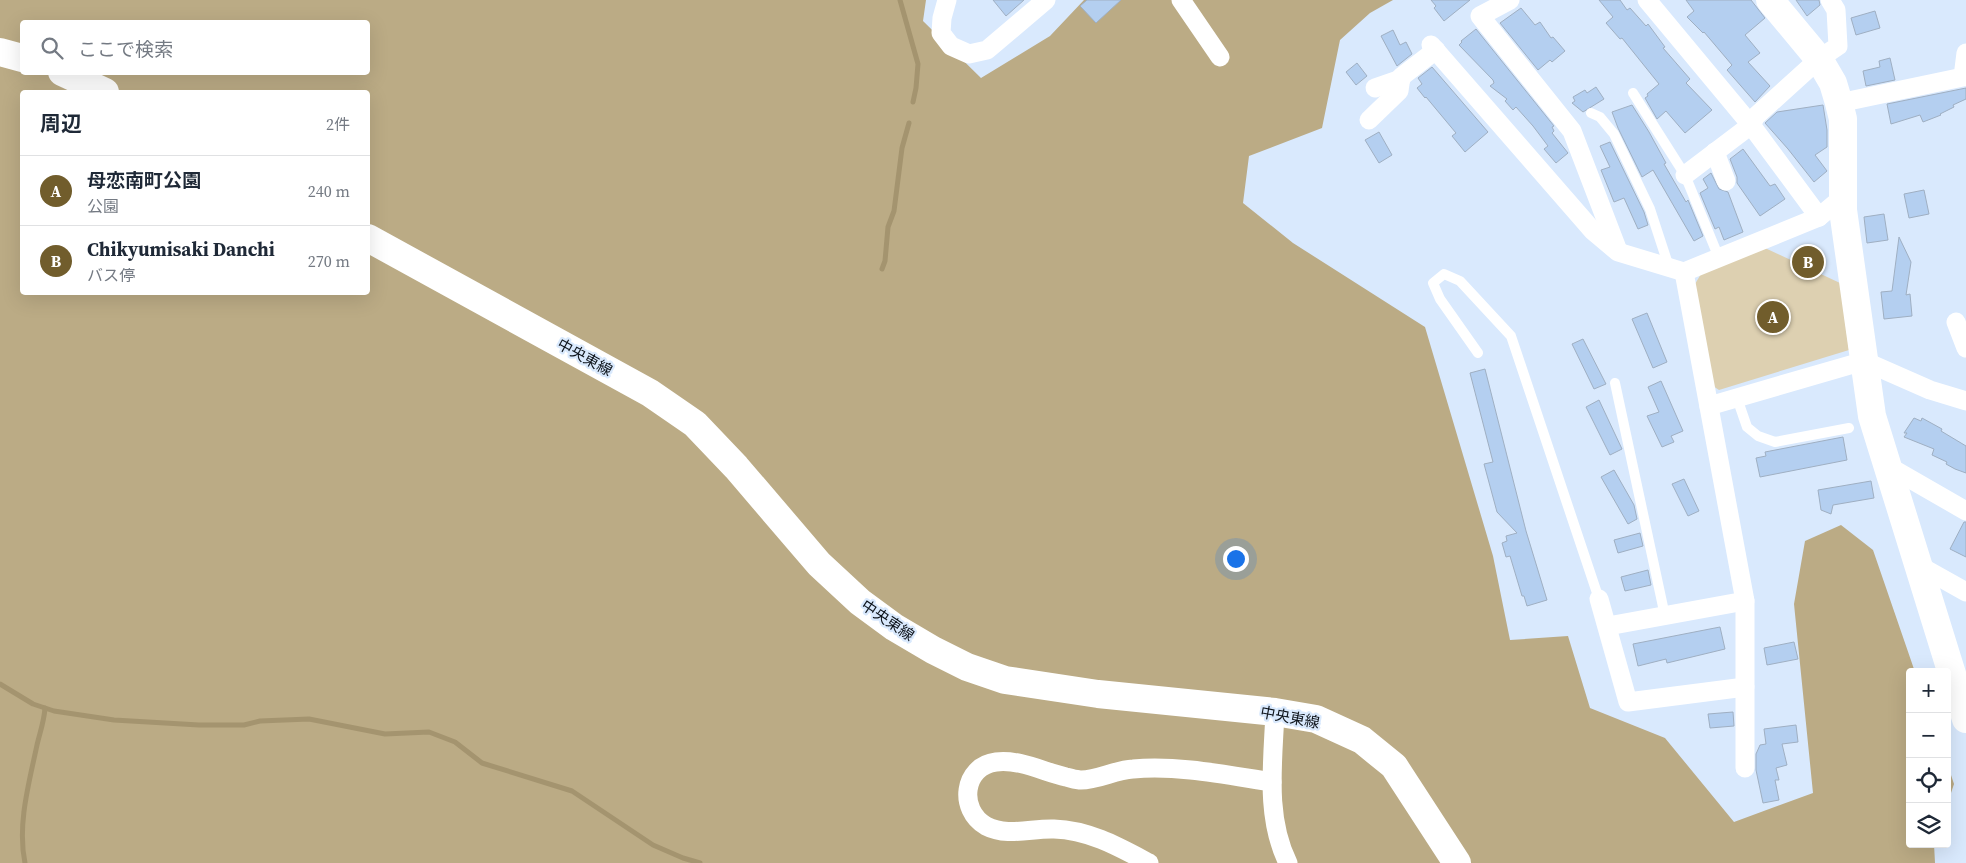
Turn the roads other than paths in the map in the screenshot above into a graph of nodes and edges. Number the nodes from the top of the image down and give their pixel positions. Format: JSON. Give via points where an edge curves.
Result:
{"nodes":[{"id":1,"x":947,"y":0,"type":"edge"},
{"id":2,"x":1046,"y":0,"type":"edge"},
{"id":3,"x":1181,"y":0,"type":"edge"},
{"id":4,"x":1510,"y":0,"type":"edge"},
{"id":5,"x":1647,"y":0,"type":"edge"},
{"id":6,"x":1770,"y":0,"type":"edge"},
{"id":7,"x":1830,"y":0,"type":"edge"},
{"id":8,"x":0,"y":52,"type":"edge"},
{"id":9,"x":1966,"y":53,"type":"edge"},
{"id":10,"x":20,"y":57,"type":"edge"},
{"id":11,"x":1220,"y":58,"type":"dead end"},
{"id":12,"x":1819,"y":59,"type":"junction"},
{"id":13,"x":68,"y":75,"type":"edge"},
{"id":14,"x":1401,"y":78,"type":"junction"},
{"id":15,"x":1375,"y":88,"type":"dead end"},
{"id":16,"x":101,"y":90,"type":"edge"},
{"id":17,"x":1632,"y":93,"type":"dead end"},
{"id":18,"x":1839,"y":103,"type":"junction"},
{"id":19,"x":1591,"y":114,"type":"dead end"},
{"id":20,"x":1369,"y":120,"type":"dead end"},
{"id":21,"x":1751,"y":125,"type":"junction"},
{"id":22,"x":1715,"y":152,"type":"junction"},
{"id":23,"x":1685,"y":175,"type":"junction"},
{"id":24,"x":1726,"y":181,"type":"dead end"},
{"id":25,"x":1843,"y":197,"type":"junction"},
{"id":26,"x":1819,"y":217,"type":"junction"},
{"id":27,"x":370,"y":239,"type":"edge"},
{"id":28,"x":1618,"y":252,"type":"junction"},
{"id":29,"x":1719,"y":258,"type":"junction"},
{"id":30,"x":1676,"y":269,"type":"junction"},
{"id":31,"x":1956,"y":322,"type":"dead end"},
{"id":32,"x":1966,"y":348,"type":"edge"},
{"id":33,"x":1478,"y":353,"type":"dead end"},
{"id":34,"x":1864,"y":361,"type":"junction"},
{"id":35,"x":1615,"y":383,"type":"dead end"},
{"id":36,"x":1736,"y":398,"type":"junction"},
{"id":37,"x":1966,"y":401,"type":"edge"},
{"id":38,"x":1709,"y":406,"type":"junction"},
{"id":39,"x":1849,"y":428,"type":"dead end"},
{"id":40,"x":1886,"y":465,"type":"junction"},
{"id":41,"x":1966,"y":511,"type":"edge"},
{"id":42,"x":1918,"y":565,"type":"junction"},
{"id":43,"x":1966,"y":592,"type":"edge"},
{"id":44,"x":1599,"y":599,"type":"joint"},
{"id":45,"x":1745,"y":601,"type":"junction"},
{"id":46,"x":1665,"y":616,"type":"junction"},
{"id":47,"x":1608,"y":626,"type":"junction"},
{"id":48,"x":1745,"y":687,"type":"junction"},
{"id":49,"x":1275,"y":712,"type":"junction"},
{"id":50,"x":1966,"y":720,"type":"edge"},
{"id":51,"x":1745,"y":768,"type":"dead end"},
{"id":52,"x":1272,"y":782,"type":"junction"},
{"id":53,"x":1149,"y":863,"type":"edge"},
{"id":54,"x":1288,"y":863,"type":"edge"},
{"id":55,"x":1457,"y":863,"type":"edge"}],
"edges":[{"from":1,"to":2,"type":"street","via":[[941,33],[951,46],[969,54],[987,50]]},
{"from":3,"to":11,"type":"street"},
{"from":4,"to":28,"type":"street","via":[[1480,16],[1545,84],[1572,131]]},
{"from":5,"to":21,"type":"street"},
{"from":6,"to":12,"type":"street"},
{"from":7,"to":12,"type":"street","via":[[1836,10],[1838,46]]},
{"from":8,"to":10,"type":"street"},
{"from":9,"to":18,"type":"street","via":[[1962,77]]},
{"from":12,"to":18,"type":"street","via":[[1833,83]]},
{"from":12,"to":21,"type":"street","via":[[1756,116]]},
{"from":13,"to":16,"type":"street"},
{"from":14,"to":15,"type":"street"},
{"from":14,"to":20,"type":"street","via":[[1399,90]]},
{"from":14,"to":28,"type":"street","via":[[1434,47],[1593,231]]},
{"from":17,"to":23,"type":"lane"},
{"from":18,"to":25,"type":"street","via":[[1843,119]]},
{"from":19,"to":30,"type":"lane","via":[[1600,117],[1614,134]]},
{"from":21,"to":22,"type":"street"},
{"from":21,"to":26,"type":"street"},
{"from":22,"to":23,"type":"street"},
{"from":22,"to":24,"type":"street"},
{"from":23,"to":29,"type":"lane"},
{"from":25,"to":26,"type":"street"},
{"from":25,"to":34,"type":"street"},
{"from":26,"to":29,"type":"street"},
{"from":27,"to":49,"type":"street","name":"中央東線","via":[[650,393],[695,424],[819,564],[860,602],[933,650],[967,667],[1005,680],[1098,694]]},
{"from":28,"to":30,"type":"street"},
{"from":29,"to":30,"type":"street"},
{"from":30,"to":38,"type":"street"},
{"from":31,"to":32,"type":"street"},
{"from":33,"to":44,"type":"lane","via":[[1440,299],[1433,283],[1444,274],[1460,281],[1511,336]]},
{"from":34,"to":36,"type":"street"},
{"from":34,"to":37,"type":"street","via":[[1930,390]]},
{"from":34,"to":40,"type":"street","via":[[1872,416]]},
{"from":35,"to":46,"type":"lane"},
{"from":36,"to":38,"type":"street"},
{"from":36,"to":39,"type":"lane","via":[[1747,427],[1758,436],[1775,442]]},
{"from":38,"to":45,"type":"street"},
{"from":40,"to":41,"type":"street"},
{"from":40,"to":42,"type":"street"},
{"from":42,"to":43,"type":"street"},
{"from":42,"to":50,"type":"street"},
{"from":44,"to":47,"type":"street"},
{"from":45,"to":46,"type":"street"},
{"from":45,"to":48,"type":"street"},
{"from":46,"to":47,"type":"street"},
{"from":47,"to":48,"type":"street","via":[[1628,702]]},
{"from":48,"to":51,"type":"street"},
{"from":49,"to":52,"type":"street"},
{"from":49,"to":55,"type":"street","name":"中央東線","via":[[1316,719],[1332,726],[1362,740],[1394,766]]},
{"from":52,"to":53,"type":"street","via":[[1163,768],[1132,769],[1080,780],[1025,764],[997,762],[982,766],[971,780],[967,791],[970,810],[987,827],[1021,832],[1054,829],[1088,834]]},
{"from":52,"to":54,"type":"street","via":[[1275,826]]}]}
